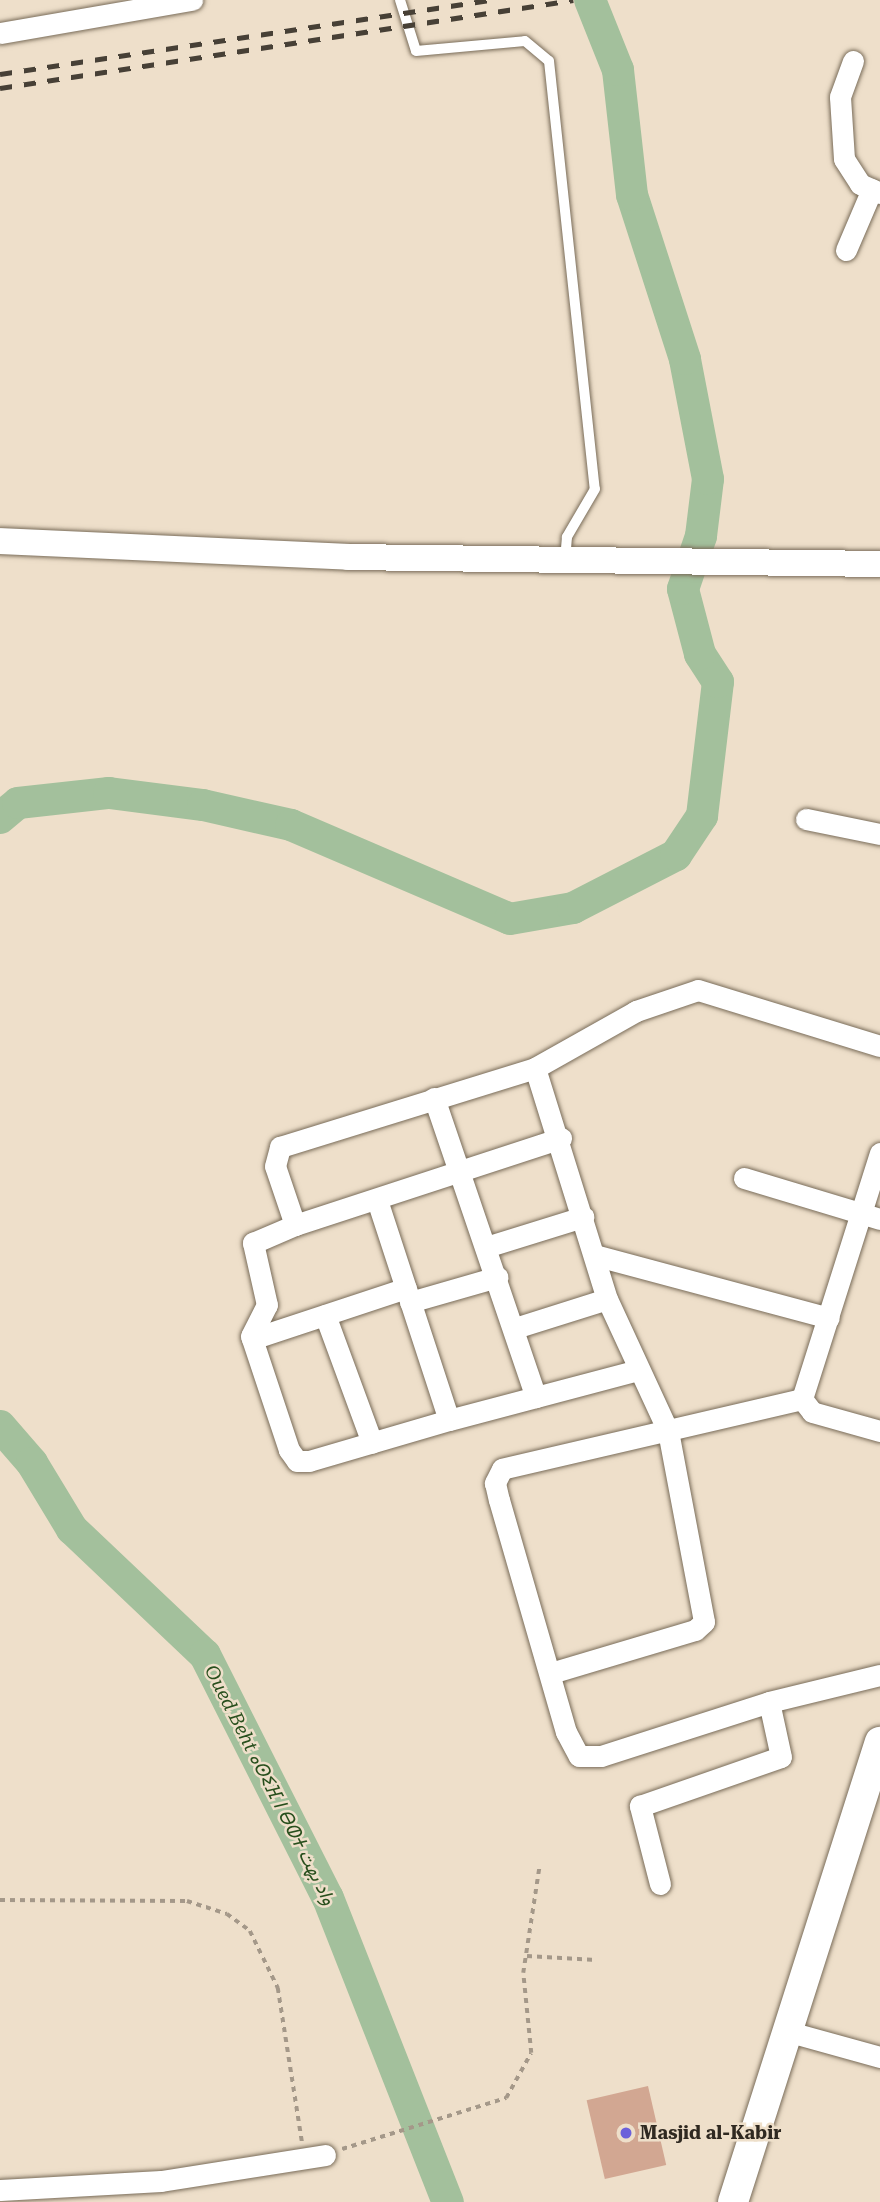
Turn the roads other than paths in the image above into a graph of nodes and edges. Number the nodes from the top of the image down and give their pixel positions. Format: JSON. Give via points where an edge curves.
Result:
{"nodes":[{"id":1,"x":192,"y":0,"type":"edge"},
{"id":2,"x":400,"y":0,"type":"edge"},
{"id":3,"x":0,"y":33,"type":"edge"},
{"id":4,"x":853,"y":61,"type":"dead end"},
{"id":5,"x":876,"y":191,"type":"edge"},
{"id":6,"x":846,"y":250,"type":"dead end"},
{"id":7,"x":0,"y":541,"type":"edge"},
{"id":8,"x":565,"y":559,"type":"junction"},
{"id":9,"x":880,"y":564,"type":"edge"},
{"id":10,"x":806,"y":820,"type":"dead end"},
{"id":11,"x":880,"y":834,"type":"edge"},
{"id":12,"x":880,"y":1046,"type":"edge"},
{"id":13,"x":535,"y":1068,"type":"junction"},
{"id":14,"x":434,"y":1098,"type":"junction"},
{"id":15,"x":561,"y":1138,"type":"junction"},
{"id":16,"x":880,"y":1153,"type":"edge"},
{"id":17,"x":459,"y":1168,"type":"junction"},
{"id":18,"x":744,"y":1178,"type":"dead end"},
{"id":19,"x":377,"y":1200,"type":"junction"},
{"id":20,"x":859,"y":1213,"type":"junction"},
{"id":21,"x":583,"y":1217,"type":"junction"},
{"id":22,"x":880,"y":1219,"type":"edge"},
{"id":23,"x":295,"y":1225,"type":"junction"},
{"id":24,"x":486,"y":1247,"type":"junction"},
{"id":25,"x":594,"y":1255,"type":"junction"},
{"id":26,"x":497,"y":1278,"type":"junction"},
{"id":27,"x":408,"y":1295,"type":"junction"},
{"id":28,"x":607,"y":1299,"type":"junction"},
{"id":29,"x":325,"y":1315,"type":"junction"},
{"id":30,"x":829,"y":1318,"type":"junction"},
{"id":31,"x":515,"y":1328,"type":"junction"},
{"id":32,"x":252,"y":1339,"type":"junction"},
{"id":33,"x":638,"y":1370,"type":"junction"},
{"id":34,"x":536,"y":1397,"type":"junction"},
{"id":35,"x":802,"y":1399,"type":"junction"},
{"id":36,"x":449,"y":1420,"type":"junction"},
{"id":37,"x":668,"y":1431,"type":"junction"},
{"id":38,"x":880,"y":1432,"type":"edge"},
{"id":39,"x":372,"y":1443,"type":"junction"},
{"id":40,"x":551,"y":1673,"type":"junction"},
{"id":41,"x":880,"y":1675,"type":"edge"},
{"id":42,"x":769,"y":1702,"type":"junction"},
{"id":43,"x":880,"y":1742,"type":"edge"},
{"id":44,"x":660,"y":1884,"type":"dead end"},
{"id":45,"x":786,"y":2031,"type":"junction"},
{"id":46,"x":880,"y":2057,"type":"edge"},
{"id":47,"x":315,"y":2157,"type":"road end"},
{"id":48,"x":0,"y":2190,"type":"edge"},
{"id":49,"x":733,"y":2202,"type":"edge"}],
"edges":[{"from":1,"to":3,"type":"street"},
{"from":2,"to":8,"type":"lane","via":[[416,51],[525,41],[549,61],[595,489],[567,537]]},
{"from":4,"to":5,"type":"street","via":[[840,97],[844,159],[860,184]]},
{"from":5,"to":6,"type":"street"},
{"from":7,"to":8,"type":"street","via":[[348,557]]},
{"from":8,"to":9,"type":"street"},
{"from":10,"to":11,"type":"street"},
{"from":12,"to":13,"type":"street","via":[[698,990],[636,1011]]},
{"from":13,"to":14,"type":"street"},
{"from":13,"to":15,"type":"street"},
{"from":14,"to":17,"type":"street"},
{"from":14,"to":23,"type":"street","via":[[280,1147],[275,1166]]},
{"from":15,"to":17,"type":"street"},
{"from":15,"to":21,"type":"street"},
{"from":16,"to":20,"type":"street"},
{"from":17,"to":19,"type":"street"},
{"from":17,"to":24,"type":"street"},
{"from":18,"to":20,"type":"street"},
{"from":19,"to":23,"type":"street"},
{"from":19,"to":27,"type":"street"},
{"from":20,"to":22,"type":"street"},
{"from":20,"to":30,"type":"street"},
{"from":21,"to":24,"type":"street"},
{"from":21,"to":25,"type":"street"},
{"from":23,"to":32,"type":"street","via":[[253,1243],[267,1305]]},
{"from":24,"to":26,"type":"street"},
{"from":25,"to":28,"type":"street"},
{"from":25,"to":30,"type":"street"},
{"from":26,"to":27,"type":"street"},
{"from":26,"to":31,"type":"street"},
{"from":27,"to":29,"type":"street"},
{"from":27,"to":36,"type":"street"},
{"from":28,"to":31,"type":"street"},
{"from":28,"to":33,"type":"street"},
{"from":29,"to":32,"type":"street"},
{"from":29,"to":39,"type":"street"},
{"from":30,"to":35,"type":"street"},
{"from":31,"to":34,"type":"street"},
{"from":32,"to":39,"type":"street","via":[[297,1461]]},
{"from":33,"to":34,"type":"street"},
{"from":33,"to":37,"type":"street"},
{"from":34,"to":36,"type":"street"},
{"from":35,"to":37,"type":"street"},
{"from":35,"to":38,"type":"street","via":[[812,1412]]},
{"from":36,"to":39,"type":"street"},
{"from":37,"to":40,"type":"street","via":[[704,1622],[695,1630]]},
{"from":37,"to":40,"type":"street","via":[[496,1476]]},
{"from":40,"to":42,"type":"street","via":[[570,1745],[590,1758]]},
{"from":41,"to":42,"type":"street"},
{"from":42,"to":44,"type":"street","via":[[781,1757],[640,1806]]},
{"from":43,"to":45,"type":"main road"},
{"from":45,"to":46,"type":"street"},
{"from":45,"to":49,"type":"main road"},
{"from":47,"to":48,"type":"street","via":[[161,2181]]}]}
